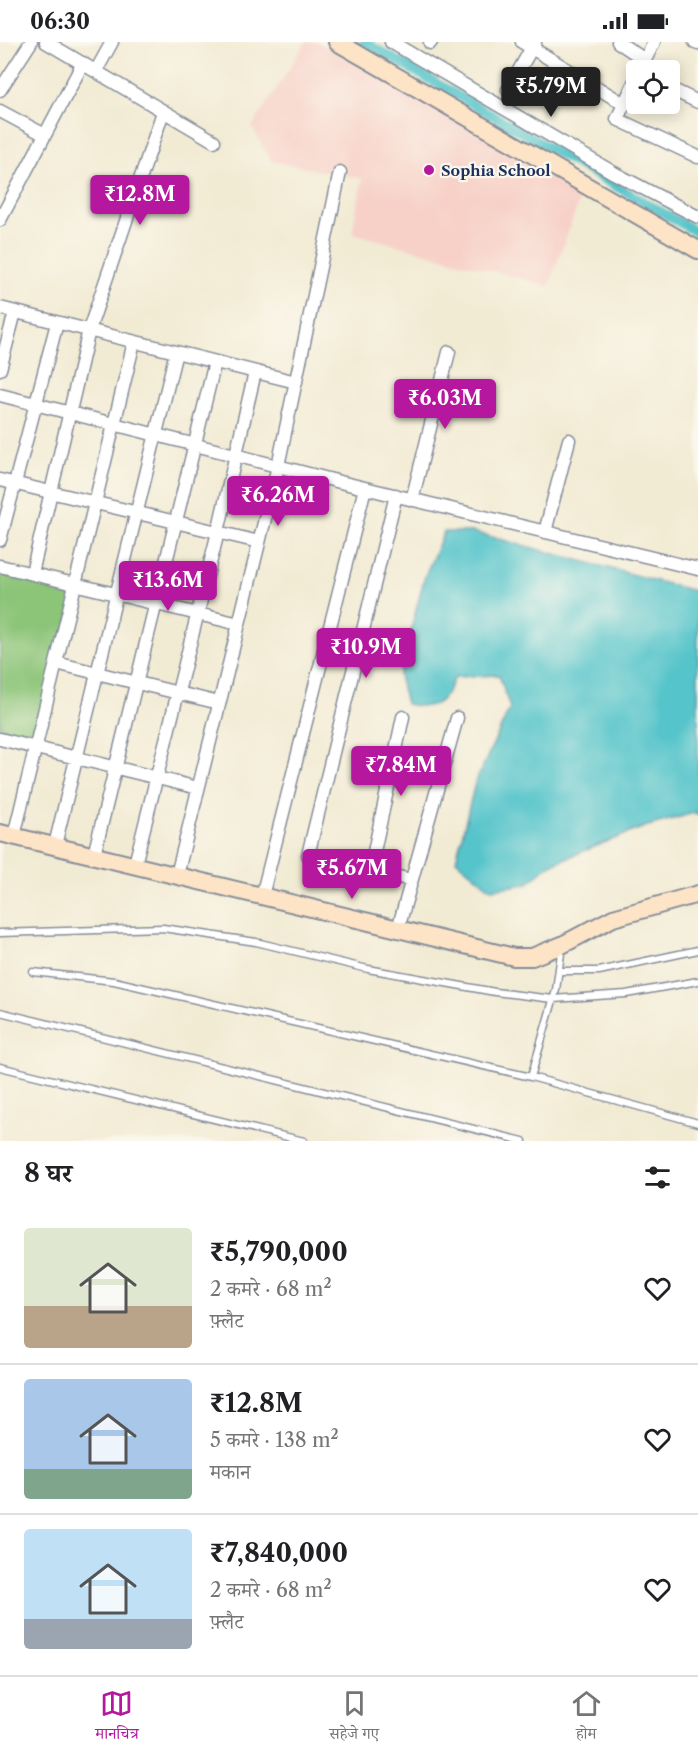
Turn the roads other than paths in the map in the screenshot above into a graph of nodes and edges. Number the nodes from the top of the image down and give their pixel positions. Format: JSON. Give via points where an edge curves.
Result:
{"nodes":[{"id":1,"x":31,"y":42,"type":"edge"},
{"id":2,"x":46,"y":42,"type":"edge"},
{"id":3,"x":112,"y":42,"type":"edge"},
{"id":4,"x":337,"y":42,"type":"edge"},
{"id":5,"x":391,"y":42,"type":"edge"},
{"id":6,"x":618,"y":42,"type":"edge"},
{"id":7,"x":654,"y":42,"type":"edge"},
{"id":8,"x":530,"y":44,"type":"edge"},
{"id":9,"x":637,"y":60,"type":"edge"},
{"id":10,"x":645,"y":60,"type":"edge"},
{"id":11,"x":83,"y":63,"type":"junction"},
{"id":12,"x":96,"y":71,"type":"junction"},
{"id":13,"x":0,"y":90,"type":"edge"},
{"id":14,"x":508,"y":90,"type":"dead end"},
{"id":15,"x":680,"y":93,"type":"edge"},
{"id":16,"x":626,"y":100,"type":"edge"},
{"id":17,"x":698,"y":102,"type":"edge"},
{"id":18,"x":624,"y":104,"type":"junction"},
{"id":19,"x":0,"y":111,"type":"edge"},
{"id":20,"x":163,"y":112,"type":"junction"},
{"id":21,"x":45,"y":135,"type":"junction"},
{"id":22,"x":214,"y":141,"type":"dead end"},
{"id":23,"x":698,"y":157,"type":"edge"},
{"id":24,"x":340,"y":172,"type":"dead end"},
{"id":25,"x":698,"y":217,"type":"edge"},
{"id":26,"x":0,"y":220,"type":"edge"},
{"id":27,"x":698,"y":250,"type":"edge"},
{"id":28,"x":0,"y":308,"type":"edge"},
{"id":29,"x":15,"y":312,"type":"junction"},
{"id":30,"x":57,"y":323,"type":"junction"},
{"id":31,"x":89,"y":330,"type":"junction"},
{"id":32,"x":134,"y":342,"type":"junction"},
{"id":33,"x":176,"y":352,"type":"junction"},
{"id":34,"x":449,"y":352,"type":"dead end"},
{"id":35,"x":215,"y":362,"type":"junction"},
{"id":36,"x":0,"y":369,"type":"edge"},
{"id":37,"x":255,"y":372,"type":"junction"},
{"id":38,"x":296,"y":382,"type":"junction"},
{"id":39,"x":0,"y":395,"type":"edge"},
{"id":40,"x":36,"y":404,"type":"junction"},
{"id":41,"x":69,"y":413,"type":"junction"},
{"id":42,"x":114,"y":424,"type":"junction"},
{"id":43,"x":156,"y":435,"type":"junction"},
{"id":44,"x":569,"y":440,"type":"dead end"},
{"id":45,"x":194,"y":444,"type":"junction"},
{"id":46,"x":236,"y":455,"type":"junction"},
{"id":47,"x":278,"y":466,"type":"junction"},
{"id":48,"x":0,"y":480,"type":"edge"},
{"id":49,"x":15,"y":483,"type":"junction"},
{"id":50,"x":365,"y":488,"type":"junction"},
{"id":51,"x":51,"y":492,"type":"junction"},
{"id":52,"x":396,"y":495,"type":"junction"},
{"id":53,"x":412,"y":500,"type":"junction"},
{"id":54,"x":95,"y":502,"type":"junction"},
{"id":55,"x":136,"y":513,"type":"junction"},
{"id":56,"x":175,"y":522,"type":"junction"},
{"id":57,"x":218,"y":532,"type":"junction"},
{"id":58,"x":545,"y":532,"type":"junction"},
{"id":59,"x":0,"y":540,"type":"edge"},
{"id":60,"x":259,"y":542,"type":"junction"},
{"id":61,"x":0,"y":566,"type":"edge"},
{"id":62,"x":698,"y":569,"type":"edge"},
{"id":63,"x":32,"y":573,"type":"junction"},
{"id":64,"x":75,"y":583,"type":"junction"},
{"id":65,"x":117,"y":594,"type":"junction"},
{"id":66,"x":155,"y":603,"type":"junction"},
{"id":67,"x":197,"y":614,"type":"junction"},
{"id":68,"x":239,"y":624,"type":"junction"},
{"id":69,"x":56,"y":663,"type":"junction"},
{"id":70,"x":97,"y":674,"type":"junction"},
{"id":71,"x":135,"y":684,"type":"junction"},
{"id":72,"x":177,"y":693,"type":"junction"},
{"id":73,"x":219,"y":703,"type":"junction"},
{"id":74,"x":404,"y":717,"type":"dead end"},
{"id":75,"x":457,"y":718,"type":"dead end"},
{"id":76,"x":0,"y":739,"type":"edge"},
{"id":77,"x":35,"y":748,"type":"junction"},
{"id":78,"x":76,"y":758,"type":"junction"},
{"id":79,"x":115,"y":768,"type":"junction"},
{"id":80,"x":155,"y":778,"type":"junction"},
{"id":81,"x":198,"y":788,"type":"junction"},
{"id":82,"x":7,"y":835,"type":"edge"},
{"id":83,"x":55,"y":845,"type":"junction"},
{"id":84,"x":94,"y":855,"type":"junction"},
{"id":85,"x":135,"y":864,"type":"junction"},
{"id":86,"x":370,"y":870,"type":"junction"},
{"id":87,"x":177,"y":874,"type":"junction"},
{"id":88,"x":411,"y":880,"type":"junction"},
{"id":89,"x":698,"y":894,"type":"edge"},
{"id":90,"x":262,"y":896,"type":"junction"},
{"id":91,"x":398,"y":929,"type":"junction"},
{"id":92,"x":0,"y":933,"type":"edge"},
{"id":93,"x":562,"y":945,"type":"junction"},
{"id":94,"x":698,"y":950,"type":"edge"},
{"id":95,"x":560,"y":971,"type":"junction"},
{"id":96,"x":33,"y":972,"type":"dead end"},
{"id":97,"x":698,"y":981,"type":"edge"},
{"id":98,"x":553,"y":999,"type":"junction"},
{"id":99,"x":0,"y":1012,"type":"edge"},
{"id":100,"x":0,"y":1067,"type":"edge"},
{"id":101,"x":531,"y":1077,"type":"junction"},
{"id":102,"x":698,"y":1123,"type":"edge"},
{"id":103,"x":304,"y":1141,"type":"edge"},
{"id":104,"x":523,"y":1141,"type":"edge"}],
"edges":[{"from":1,"to":13,"type":"street"},
{"from":2,"to":11,"type":"street"},
{"from":3,"to":12,"type":"street"},
{"from":4,"to":27,"type":"street"},
{"from":5,"to":25,"type":"street","via":[[614,173]]},
{"from":6,"to":9,"type":"street"},
{"from":7,"to":10,"type":"street"},
{"from":8,"to":14,"type":"street"},
{"from":8,"to":18,"type":"street"},
{"from":11,"to":12,"type":"street"},
{"from":11,"to":21,"type":"street"},
{"from":12,"to":20,"type":"street"},
{"from":15,"to":17,"type":"street"},
{"from":16,"to":18,"type":"street"},
{"from":18,"to":23,"type":"street","via":[[617,119]]},
{"from":19,"to":21,"type":"street"},
{"from":20,"to":22,"type":"street"},
{"from":20,"to":31,"type":"street"},
{"from":21,"to":26,"type":"street"},
{"from":24,"to":38,"type":"street"},
{"from":28,"to":29,"type":"street"},
{"from":29,"to":30,"type":"street"},
{"from":29,"to":36,"type":"street"},
{"from":30,"to":31,"type":"street"},
{"from":30,"to":40,"type":"street"},
{"from":31,"to":32,"type":"street"},
{"from":31,"to":41,"type":"street"},
{"from":32,"to":33,"type":"street"},
{"from":32,"to":42,"type":"street"},
{"from":33,"to":35,"type":"street"},
{"from":33,"to":43,"type":"street"},
{"from":34,"to":53,"type":"street"},
{"from":35,"to":37,"type":"street"},
{"from":35,"to":45,"type":"street"},
{"from":37,"to":38,"type":"street"},
{"from":37,"to":46,"type":"street"},
{"from":38,"to":47,"type":"street"},
{"from":39,"to":40,"type":"street"},
{"from":40,"to":41,"type":"street"},
{"from":40,"to":49,"type":"street"},
{"from":41,"to":42,"type":"street"},
{"from":41,"to":51,"type":"street"},
{"from":42,"to":43,"type":"street"},
{"from":42,"to":54,"type":"street"},
{"from":43,"to":45,"type":"street"},
{"from":43,"to":55,"type":"street"},
{"from":44,"to":58,"type":"street"},
{"from":45,"to":46,"type":"street"},
{"from":45,"to":56,"type":"street"},
{"from":46,"to":47,"type":"street"},
{"from":46,"to":57,"type":"street"},
{"from":47,"to":50,"type":"street"},
{"from":47,"to":60,"type":"street"},
{"from":48,"to":49,"type":"street"},
{"from":49,"to":51,"type":"street"},
{"from":49,"to":59,"type":"street"},
{"from":50,"to":52,"type":"street"},
{"from":50,"to":90,"type":"street"},
{"from":51,"to":54,"type":"street"},
{"from":51,"to":63,"type":"street"},
{"from":52,"to":53,"type":"street"},
{"from":52,"to":86,"type":"street","via":[[308,855]]},
{"from":53,"to":58,"type":"street"},
{"from":54,"to":55,"type":"street"},
{"from":54,"to":64,"type":"street"},
{"from":55,"to":56,"type":"street"},
{"from":55,"to":65,"type":"street"},
{"from":56,"to":57,"type":"street"},
{"from":56,"to":66,"type":"street"},
{"from":57,"to":60,"type":"street"},
{"from":57,"to":67,"type":"street"},
{"from":58,"to":62,"type":"street"},
{"from":60,"to":68,"type":"street"},
{"from":61,"to":63,"type":"street"},
{"from":63,"to":64,"type":"street"},
{"from":64,"to":65,"type":"street"},
{"from":64,"to":69,"type":"street"},
{"from":65,"to":66,"type":"street"},
{"from":65,"to":70,"type":"street"},
{"from":66,"to":67,"type":"street"},
{"from":66,"to":71,"type":"street"},
{"from":67,"to":68,"type":"street"},
{"from":67,"to":72,"type":"street"},
{"from":68,"to":73,"type":"street"},
{"from":69,"to":70,"type":"street"},
{"from":69,"to":77,"type":"street"},
{"from":70,"to":71,"type":"street"},
{"from":70,"to":78,"type":"street"},
{"from":71,"to":72,"type":"street"},
{"from":71,"to":79,"type":"street"},
{"from":72,"to":73,"type":"street"},
{"from":72,"to":80,"type":"street"},
{"from":73,"to":81,"type":"street"},
{"from":74,"to":86,"type":"street"},
{"from":75,"to":88,"type":"street"},
{"from":76,"to":77,"type":"street"},
{"from":77,"to":78,"type":"street"},
{"from":77,"to":82,"type":"street"},
{"from":78,"to":79,"type":"street"},
{"from":78,"to":83,"type":"street"},
{"from":79,"to":80,"type":"street"},
{"from":79,"to":84,"type":"street"},
{"from":80,"to":81,"type":"street"},
{"from":80,"to":85,"type":"street"},
{"from":81,"to":87,"type":"street"},
{"from":82,"to":83,"type":"street"},
{"from":83,"to":84,"type":"street"},
{"from":84,"to":85,"type":"street"},
{"from":85,"to":87,"type":"street"},
{"from":86,"to":88,"type":"street"},
{"from":87,"to":90,"type":"street"},
{"from":88,"to":91,"type":"street"},
{"from":89,"to":93,"type":"street","via":[[613,918]]},
{"from":90,"to":91,"type":"street"},
{"from":91,"to":93,"type":"street","via":[[514,957],[532,957]]},
{"from":92,"to":98,"type":"lane","via":[[163,928],[256,942],[368,969]]},
{"from":93,"to":95,"type":"lane"},
{"from":94,"to":95,"type":"lane","via":[[599,971]]},
{"from":95,"to":98,"type":"lane"},
{"from":96,"to":101,"type":"lane","via":[[114,981]]},
{"from":97,"to":98,"type":"lane","via":[[626,994]]},
{"from":98,"to":101,"type":"lane"},
{"from":99,"to":104,"type":"lane"},
{"from":100,"to":103,"type":"lane"},
{"from":101,"to":102,"type":"lane"}]}
